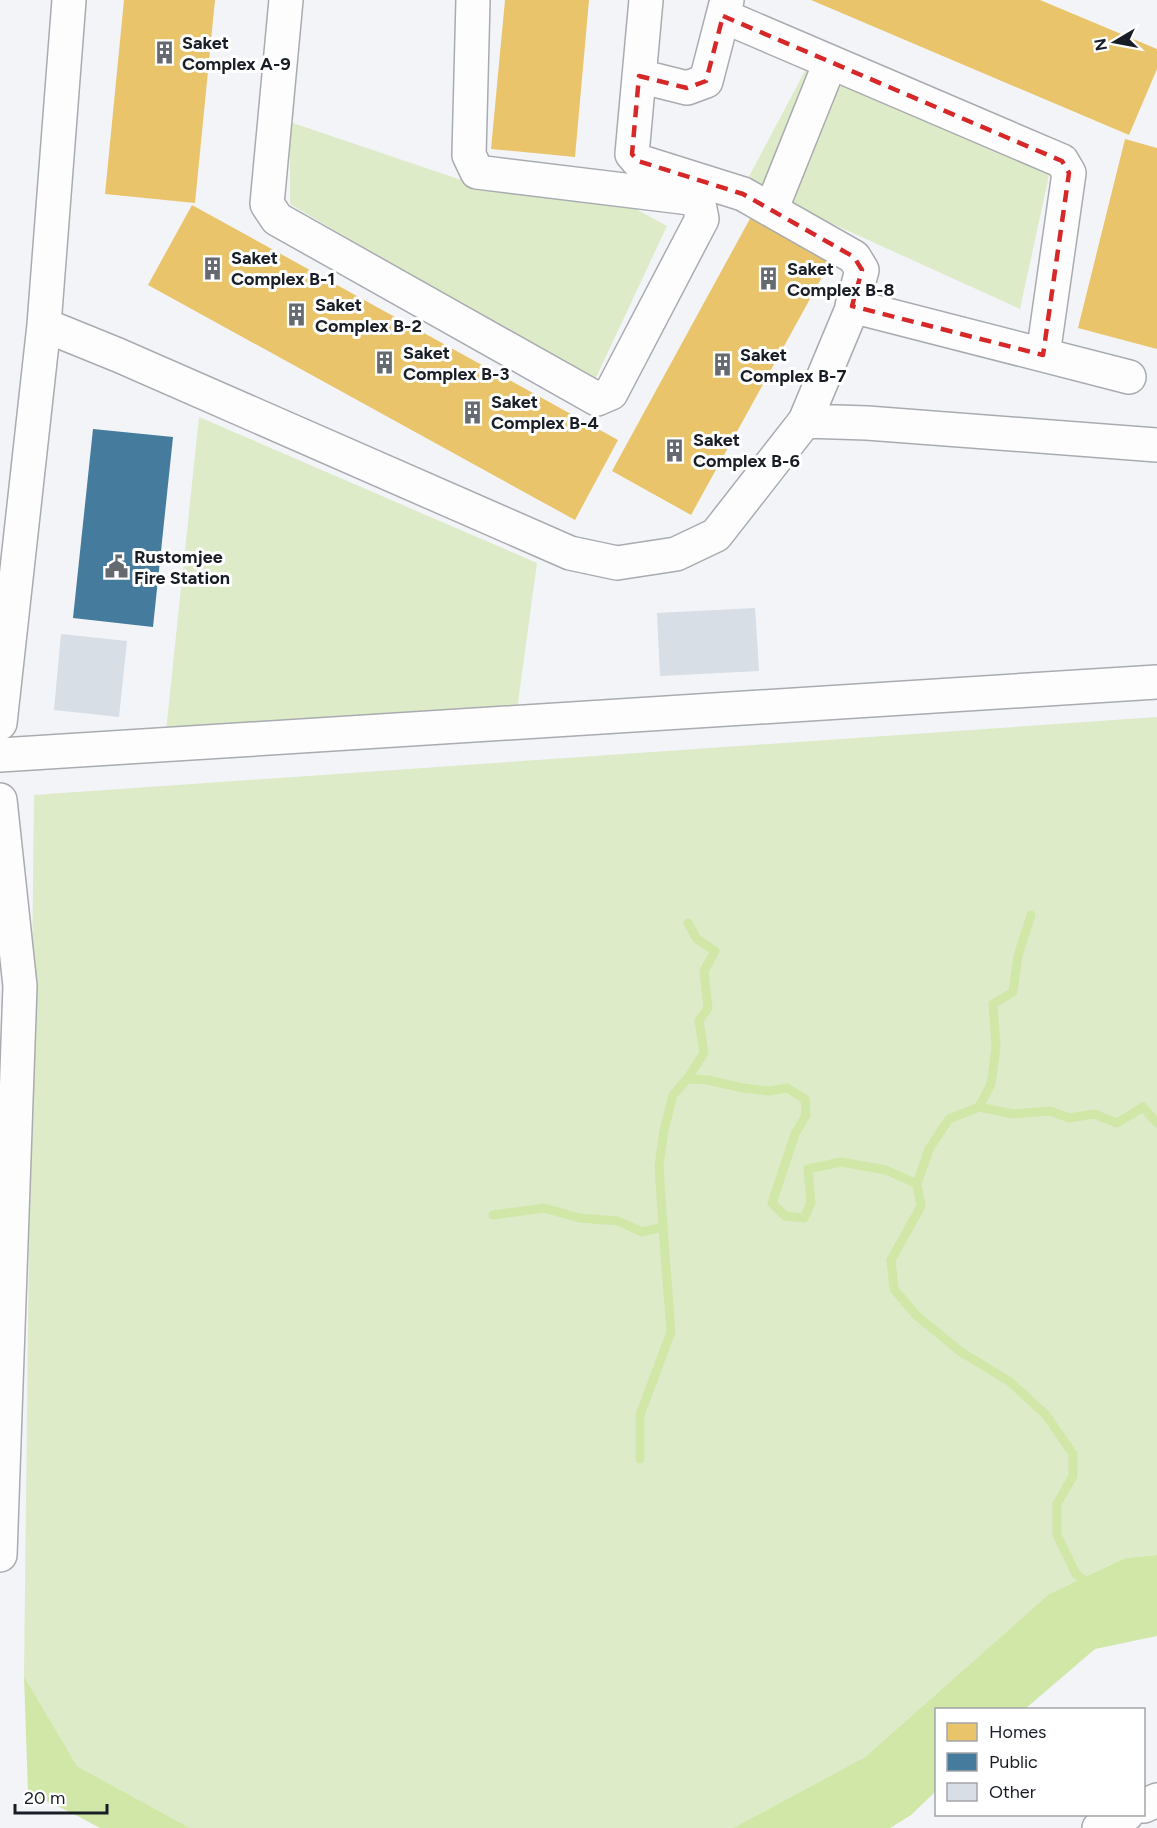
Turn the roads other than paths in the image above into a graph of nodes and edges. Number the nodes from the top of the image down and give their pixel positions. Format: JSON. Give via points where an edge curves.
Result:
{"nodes":[{"id":1,"x":69,"y":0,"type":"edge"},
{"id":2,"x":286,"y":0,"type":"edge"},
{"id":3,"x":473,"y":0,"type":"edge"},
{"id":4,"x":646,"y":0,"type":"edge"},
{"id":5,"x":725,"y":8,"type":"edge"},
{"id":6,"x":830,"y":63,"type":"junction"},
{"id":7,"x":639,"y":76,"type":"junction"},
{"id":8,"x":696,"y":189,"type":"junction"},
{"id":9,"x":771,"y":210,"type":"junction"},
{"id":10,"x":852,"y":306,"type":"junction"},
{"id":11,"x":44,"y":325,"type":"junction"},
{"id":12,"x":1043,"y":355,"type":"junction"},
{"id":13,"x":1129,"y":377,"type":"dead end"},
{"id":14,"x":805,"y":421,"type":"junction"},
{"id":15,"x":1157,"y":445,"type":"edge"},
{"id":16,"x":1157,"y":682,"type":"edge"},
{"id":17,"x":0,"y":723,"type":"edge"},
{"id":18,"x":0,"y":755,"type":"edge"},
{"id":19,"x":0,"y":800,"type":"edge"},
{"id":20,"x":0,"y":1555,"type":"edge"},
{"id":21,"x":1125,"y":1816,"type":"edge"},
{"id":22,"x":1099,"y":1828,"type":"edge"}],
"edges":[{"from":1,"to":11,"type":"street"},
{"from":2,"to":8,"type":"street","via":[[267,204],[277,219],[597,399],[611,393],[702,219]]},
{"from":3,"to":8,"type":"street","via":[[469,155],[477,172]]},
{"from":4,"to":7,"type":"street"},
{"from":5,"to":6,"type":"street"},
{"from":5,"to":7,"type":"street","via":[[706,81],[687,88]]},
{"from":6,"to":9,"type":"street"},
{"from":6,"to":12,"type":"street","via":[[1062,160],[1069,173]]},
{"from":7,"to":8,"type":"street","via":[[632,154],[638,161]]},
{"from":8,"to":9,"type":"street","via":[[743,194]]},
{"from":9,"to":10,"type":"street","via":[[854,257],[862,270]]},
{"from":10,"to":12,"type":"street"},
{"from":10,"to":14,"type":"street"},
{"from":11,"to":14,"type":"street","via":[[570,554],[617,563],[676,554],[716,535]]},
{"from":11,"to":17,"type":"street"},
{"from":12,"to":13,"type":"street"},
{"from":14,"to":15,"type":"street"},
{"from":16,"to":18,"type":"street"},
{"from":19,"to":20,"type":"street","via":[[20,986]]},
{"from":21,"to":22,"type":"street"}]}
